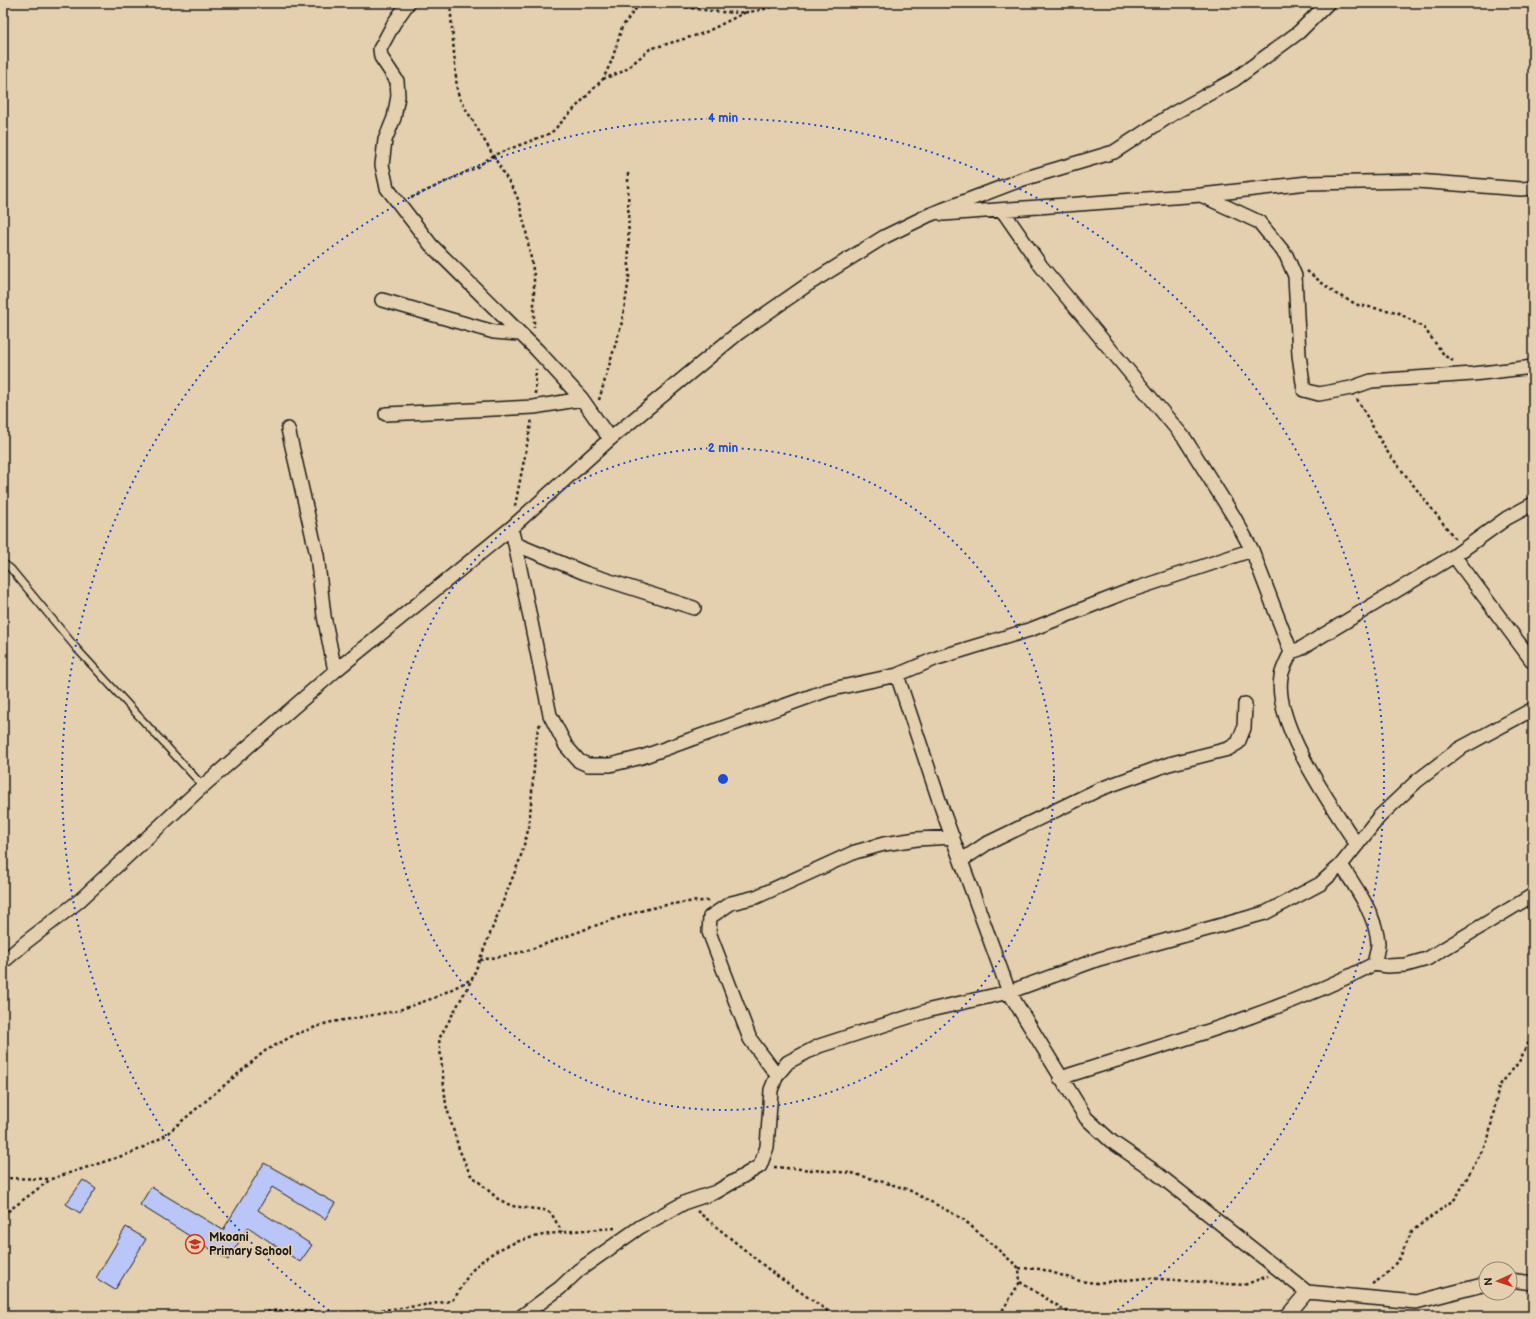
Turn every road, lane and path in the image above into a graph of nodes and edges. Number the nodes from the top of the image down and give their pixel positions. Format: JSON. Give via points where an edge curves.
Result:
{"nodes":[{"id":1,"x":408,"y":3,"type":"edge"},
{"id":2,"x":450,"y":3,"type":"edge"},
{"id":3,"x":640,"y":3,"type":"edge"},
{"id":4,"x":662,"y":3,"type":"edge"},
{"id":5,"x":780,"y":3,"type":"edge"},
{"id":6,"x":1328,"y":3,"type":"edge"},
{"id":7,"x":746,"y":12,"type":"junction"},
{"id":8,"x":603,"y":79,"type":"junction"},
{"id":9,"x":494,"y":155,"type":"junction"},
{"id":10,"x":628,"y":172,"type":"dead end"},
{"id":11,"x":1533,"y":188,"type":"edge"},
{"id":12,"x":1201,"y":195,"type":"junction"},
{"id":13,"x":398,"y":205,"type":"junction"},
{"id":14,"x":1002,"y":210,"type":"junction"},
{"id":15,"x":929,"y":215,"type":"junction"},
{"id":16,"x":1304,"y":269,"type":"dead end"},
{"id":17,"x":382,"y":300,"type":"dead end"},
{"id":18,"x":519,"y":334,"type":"junction"},
{"id":19,"x":537,"y":350,"type":"junction"},
{"id":20,"x":1533,"y":367,"type":"edge"},
{"id":21,"x":1473,"y":374,"type":"junction"},
{"id":22,"x":1351,"y":388,"type":"junction"},
{"id":23,"x":582,"y":399,"type":"junction"},
{"id":24,"x":534,"y":407,"type":"junction"},
{"id":25,"x":386,"y":414,"type":"dead end"},
{"id":26,"x":595,"y":418,"type":"junction"},
{"id":27,"x":288,"y":429,"type":"dead end"},
{"id":28,"x":610,"y":439,"type":"junction"},
{"id":29,"x":1533,"y":504,"type":"edge"},
{"id":30,"x":511,"y":528,"type":"junction"},
{"id":31,"x":515,"y":544,"type":"junction"},
{"id":32,"x":1252,"y":550,"type":"junction"},
{"id":33,"x":1459,"y":552,"type":"junction"},
{"id":34,"x":3,"y":563,"type":"edge"},
{"id":35,"x":694,"y":608,"type":"dead end"},
{"id":36,"x":1291,"y":652,"type":"junction"},
{"id":37,"x":1533,"y":662,"type":"edge"},
{"id":38,"x":335,"y":671,"type":"junction"},
{"id":39,"x":897,"y":674,"type":"junction"},
{"id":40,"x":1245,"y":704,"type":"dead end"},
{"id":41,"x":1533,"y":710,"type":"edge"},
{"id":42,"x":550,"y":715,"type":"junction"},
{"id":43,"x":203,"y":786,"type":"junction"},
{"id":44,"x":953,"y":837,"type":"junction"},
{"id":45,"x":1357,"y":845,"type":"junction"},
{"id":46,"x":962,"y":860,"type":"junction"},
{"id":47,"x":1341,"y":865,"type":"junction"},
{"id":48,"x":1533,"y":895,"type":"edge"},
{"id":49,"x":731,"y":903,"type":"junction"},
{"id":50,"x":480,"y":960,"type":"junction"},
{"id":51,"x":3,"y":962,"type":"edge"},
{"id":52,"x":1374,"y":964,"type":"junction"},
{"id":53,"x":472,"y":979,"type":"junction"},
{"id":54,"x":1009,"y":992,"type":"junction"},
{"id":55,"x":1533,"y":1033,"type":"edge"},
{"id":56,"x":777,"y":1075,"type":"junction"},
{"id":57,"x":1060,"y":1078,"type":"junction"},
{"id":58,"x":760,"y":1166,"type":"junction"},
{"id":59,"x":3,"y":1178,"type":"edge"},
{"id":60,"x":51,"y":1178,"type":"junction"},
{"id":61,"x":686,"y":1202,"type":"junction"},
{"id":62,"x":3,"y":1215,"type":"edge"},
{"id":63,"x":617,"y":1228,"type":"dead end"},
{"id":64,"x":562,"y":1232,"type":"junction"},
{"id":65,"x":1019,"y":1268,"type":"junction"},
{"id":66,"x":1279,"y":1272,"type":"junction"},
{"id":67,"x":1518,"y":1281,"type":"edge"},
{"id":68,"x":1020,"y":1282,"type":"junction"},
{"id":69,"x":1533,"y":1283,"type":"edge"},
{"id":70,"x":1478,"y":1286,"type":"edge"},
{"id":71,"x":1306,"y":1292,"type":"junction"},
{"id":72,"x":1353,"y":1297,"type":"junction"},
{"id":73,"x":256,"y":1316,"type":"edge"},
{"id":74,"x":522,"y":1316,"type":"edge"},
{"id":75,"x":835,"y":1316,"type":"edge"},
{"id":76,"x":999,"y":1316,"type":"edge"},
{"id":77,"x":1074,"y":1316,"type":"edge"},
{"id":78,"x":1287,"y":1316,"type":"edge"}],
"edges":[{"from":1,"to":13,"type":"street","via":[[380,49],[381,57],[397,81],[398,96],[385,140],[382,165],[387,188]]},
{"from":2,"to":9,"type":"path","via":[[457,90]]},
{"from":3,"to":8,"type":"path","via":[[622,27]]},
{"from":4,"to":7,"type":"path","via":[[714,11]]},
{"from":5,"to":7,"type":"path","via":[[768,9]]},
{"from":6,"to":15,"type":"street","via":[[1299,32],[1234,80],[1114,152],[1023,179]]},
{"from":7,"to":8,"type":"path","via":[[704,33],[650,49],[624,71]]},
{"from":8,"to":9,"type":"path","via":[[550,133]]},
{"from":9,"to":13,"type":"path","via":[[477,167]]},
{"from":9,"to":19,"type":"path","via":[[517,196],[525,226],[534,275],[533,317]]},
{"from":10,"to":26,"type":"path","via":[[629,279],[622,322]]},
{"from":11,"to":12,"type":"street","via":[[1521,190],[1409,181],[1308,183]]},
{"from":12,"to":14,"type":"street"},
{"from":12,"to":22,"type":"street","via":[[1259,222],[1286,255],[1295,276],[1299,355],[1304,390],[1319,394]]},
{"from":13,"to":18,"type":"street","via":[[431,246]]},
{"from":14,"to":15,"type":"street"},
{"from":14,"to":32,"type":"street","via":[[1041,266],[1185,439]]},
{"from":15,"to":28,"type":"street","via":[[884,237],[807,285],[737,334]]},
{"from":16,"to":21,"type":"path","via":[[1336,294],[1358,305],[1396,312],[1424,328],[1445,356]]},
{"from":17,"to":18,"type":"street","via":[[494,332]]},
{"from":18,"to":19,"type":"street"},
{"from":19,"to":23,"type":"street"},
{"from":19,"to":24,"type":"path"},
{"from":20,"to":21,"type":"street"},
{"from":21,"to":22,"type":"street","via":[[1371,381]]},
{"from":22,"to":33,"type":"path","via":[[1386,450]]},
{"from":23,"to":24,"type":"street"},
{"from":23,"to":26,"type":"street"},
{"from":24,"to":25,"type":"street"},
{"from":24,"to":30,"type":"path"},
{"from":26,"to":28,"type":"street"},
{"from":27,"to":38,"type":"street","via":[[317,555],[324,616]]},
{"from":28,"to":30,"type":"street"},
{"from":29,"to":33,"type":"street","via":[[1507,518]]},
{"from":30,"to":31,"type":"street"},
{"from":30,"to":38,"type":"street"},
{"from":31,"to":35,"type":"street","via":[[585,573]]},
{"from":31,"to":42,"type":"street"},
{"from":32,"to":36,"type":"street"},
{"from":32,"to":39,"type":"street","via":[[1126,592],[1032,629],[937,658]]},
{"from":33,"to":36,"type":"street","via":[[1300,649]]},
{"from":33,"to":37,"type":"street"},
{"from":34,"to":43,"type":"lane","via":[[11,569],[77,649]]},
{"from":36,"to":45,"type":"street","via":[[1281,677],[1282,701],[1287,722],[1303,756]]},
{"from":38,"to":43,"type":"street"},
{"from":39,"to":42,"type":"street","via":[[828,690],[642,757],[610,765],[588,765],[579,761],[566,746]]},
{"from":39,"to":44,"type":"street"},
{"from":40,"to":46,"type":"street","via":[[1244,728],[1238,743],[1228,749],[1170,764],[1100,789],[986,844]]},
{"from":41,"to":45,"type":"street","via":[[1459,749],[1417,781],[1379,817]]},
{"from":42,"to":50,"type":"path","via":[[542,720],[537,733],[529,827],[520,859]]},
{"from":43,"to":51,"type":"street","via":[[79,902]]},
{"from":44,"to":46,"type":"street"},
{"from":44,"to":49,"type":"street","via":[[884,844],[855,852],[756,897]]},
{"from":45,"to":47,"type":"street"},
{"from":46,"to":54,"type":"street"},
{"from":47,"to":52,"type":"street","via":[[1360,893],[1376,930],[1378,944]]},
{"from":47,"to":54,"type":"street","via":[[1320,884],[1265,912],[1098,959]]},
{"from":48,"to":52,"type":"street","via":[[1427,959],[1406,965]]},
{"from":49,"to":50,"type":"path","via":[[708,901],[668,905],[589,927],[526,950]]},
{"from":49,"to":56,"type":"street","via":[[710,917],[709,932],[750,1039]]},
{"from":50,"to":53,"type":"path"},
{"from":52,"to":57,"type":"street","via":[[1341,981],[1241,1021]]},
{"from":53,"to":60,"type":"path","via":[[434,998],[396,1011],[327,1022],[296,1034],[265,1051],[163,1137],[134,1152]]},
{"from":53,"to":64,"type":"path","via":[[439,1040],[446,1105],[459,1149],[470,1174],[498,1199],[512,1206],[552,1213]]},
{"from":54,"to":56,"type":"street","via":[[930,1010],[819,1046],[788,1062]]},
{"from":54,"to":57,"type":"street"},
{"from":55,"to":72,"type":"path","via":[[1519,1062],[1499,1086],[1488,1140],[1456,1198],[1412,1231],[1399,1259],[1385,1276]]},
{"from":56,"to":58,"type":"street","via":[[771,1090],[767,1147]]},
{"from":57,"to":66,"type":"street","via":[[1086,1118],[1111,1141],[1150,1168]]},
{"from":58,"to":61,"type":"street","via":[[716,1192]]},
{"from":58,"to":65,"type":"path","via":[[852,1173],[907,1190],[963,1219]]},
{"from":59,"to":60,"type":"path"},
{"from":60,"to":62,"type":"path"},
{"from":61,"to":74,"type":"street","via":[[640,1226],[578,1270],[560,1288]]},
{"from":61,"to":75,"type":"path","via":[[773,1273]]},
{"from":63,"to":64,"type":"path"},
{"from":64,"to":73,"type":"path","via":[[531,1237],[494,1253],[470,1273],[451,1301],[391,1310],[333,1313],[266,1311]]},
{"from":65,"to":66,"type":"path","via":[[1041,1269],[1080,1282],[1147,1278],[1244,1286]]},
{"from":65,"to":68,"type":"path"},
{"from":66,"to":71,"type":"street"},
{"from":67,"to":69,"type":"street"},
{"from":68,"to":76,"type":"path"},
{"from":68,"to":77,"type":"path"},
{"from":70,"to":72,"type":"street","via":[[1416,1302]]},
{"from":71,"to":72,"type":"street"},
{"from":71,"to":78,"type":"street"}]}
